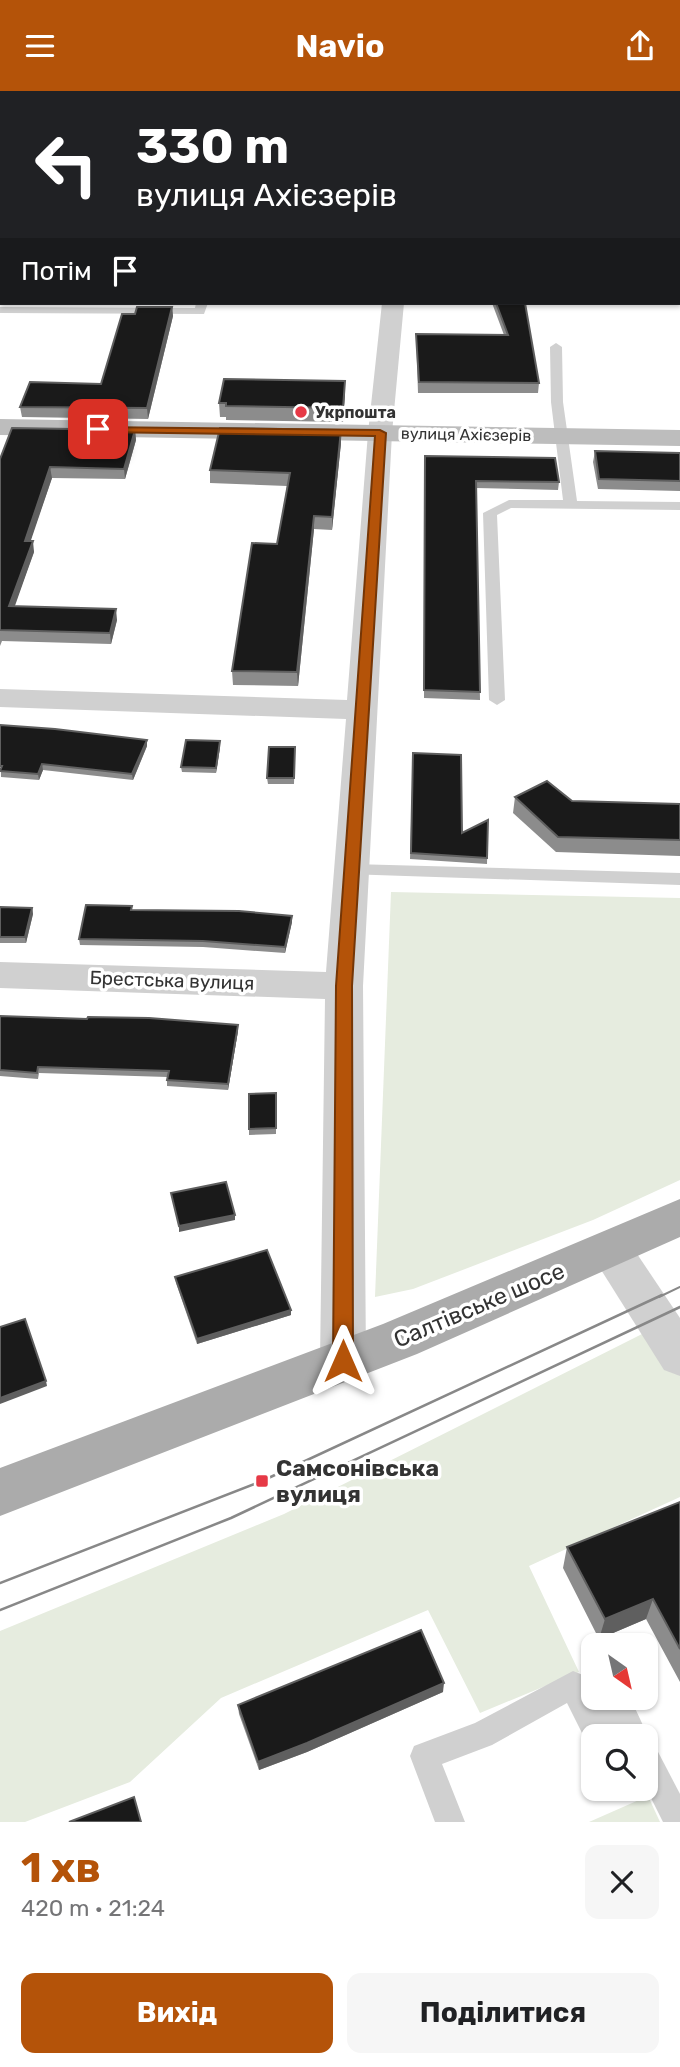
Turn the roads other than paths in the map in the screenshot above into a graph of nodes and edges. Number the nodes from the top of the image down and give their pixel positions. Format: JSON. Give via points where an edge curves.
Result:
{"nodes":[{"id":1,"x":202,"y":305,"type":"edge"},
{"id":2,"x":393,"y":305,"type":"edge"},
{"id":3,"x":0,"y":310,"type":"edge"},
{"id":4,"x":556,"y":347,"type":"dead end"},
{"id":5,"x":0,"y":427,"type":"edge"},
{"id":6,"x":380,"y":433,"type":"junction"},
{"id":7,"x":560,"y":436,"type":"junction"},
{"id":8,"x":680,"y":438,"type":"edge"},
{"id":9,"x":571,"y":505,"type":"junction"},
{"id":10,"x":680,"y":506,"type":"edge"},
{"id":11,"x":0,"y":698,"type":"edge"},
{"id":12,"x":497,"y":700,"type":"dead end"},
{"id":13,"x":362,"y":710,"type":"junction"},
{"id":14,"x":352,"y":870,"type":"junction"},
{"id":15,"x":680,"y":879,"type":"edge"},
{"id":16,"x":0,"y":975,"type":"edge"},
{"id":17,"x":344,"y":986,"type":"junction"},
{"id":18,"x":680,"y":1217,"type":"edge"},
{"id":19,"x":610,"y":1249,"type":"junction"},
{"id":20,"x":680,"y":1356,"type":"edge"},
{"id":21,"x":343,"y":1361,"type":"junction"},
{"id":22,"x":0,"y":1492,"type":"edge"},
{"id":23,"x":592,"y":1724,"type":"edge"},
{"id":24,"x":602,"y":1724,"type":"edge"},
{"id":25,"x":628,"y":1724,"type":"edge"},
{"id":26,"x":658,"y":1781,"type":"edge"},
{"id":27,"x":450,"y":1822,"type":"edge"},
{"id":28,"x":679,"y":1822,"type":"edge"}],
"edges":[{"from":1,"to":3,"type":"lane","via":[[200,312]]},
{"from":2,"to":6,"type":"street"},
{"from":4,"to":7,"type":"lane"},
{"from":5,"to":6,"type":"main road","name":"вулиця Ахієзерів"},
{"from":6,"to":7,"type":"main road","name":"вулиця Ахієзерів"},
{"from":6,"to":13,"type":"street"},
{"from":7,"to":8,"type":"main road","name":"вулиця Ахієзерів"},
{"from":7,"to":9,"type":"lane"},
{"from":9,"to":10,"type":"lane"},
{"from":9,"to":12,"type":"lane","via":[[509,504],[490,513]]},
{"from":11,"to":13,"type":"street"},
{"from":13,"to":14,"type":"street"},
{"from":14,"to":15,"type":"lane"},
{"from":14,"to":17,"type":"street"},
{"from":16,"to":17,"type":"street","name":"Брестська вулиця"},
{"from":17,"to":21,"type":"street"},
{"from":18,"to":19,"type":"main road","name":"Салтівське шосе"},
{"from":19,"to":20,"type":"street"},
{"from":19,"to":21,"type":"main road","name":"Салтівське шосе"},
{"from":21,"to":22,"type":"main road","name":"Салтівське шосе"},
{"from":23,"to":27,"type":"lane","via":[[573,1685],[482,1735],[424,1756]]},
{"from":24,"to":25,"type":"lane","via":[[624,1716]]},
{"from":26,"to":28,"type":"lane"}]}
